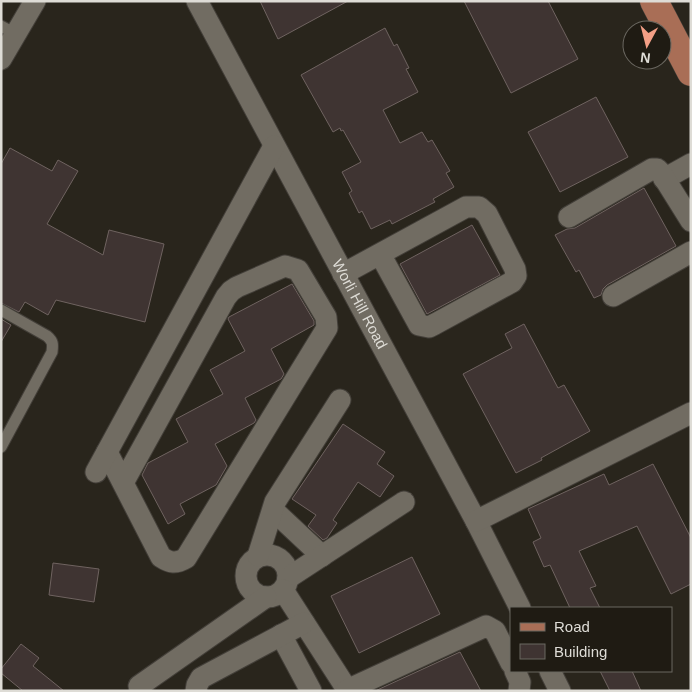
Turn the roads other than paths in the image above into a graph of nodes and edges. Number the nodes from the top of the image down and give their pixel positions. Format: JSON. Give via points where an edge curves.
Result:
{"nodes":[{"id":1,"x":35,"y":1,"type":"edge"},
{"id":2,"x":197,"y":1,"type":"edge"},
{"id":3,"x":654,"y":1,"type":"edge"},
{"id":4,"x":8,"y":30,"type":"edge"},
{"id":5,"x":1,"y":59,"type":"edge"},
{"id":6,"x":691,"y":72,"type":"edge"},
{"id":7,"x":274,"y":146,"type":"junction"},
{"id":8,"x":691,"y":164,"type":"edge"},
{"id":9,"x":664,"y":179,"type":"junction"},
{"id":10,"x":568,"y":217,"type":"dead end"},
{"id":11,"x":691,"y":222,"type":"edge"},
{"id":12,"x":691,"y":252,"type":"edge"},
{"id":13,"x":380,"y":254,"type":"junction"},
{"id":14,"x":343,"y":274,"type":"junction"},
{"id":15,"x":613,"y":296,"type":"dead end"},
{"id":16,"x":359,"y":304,"type":"junction"},
{"id":17,"x":1,"y":310,"type":"edge"},
{"id":18,"x":327,"y":322,"type":"junction"},
{"id":19,"x":340,"y":400,"type":"dead end"},
{"id":20,"x":691,"y":413,"type":"edge"},
{"id":21,"x":1,"y":447,"type":"edge"},
{"id":22,"x":107,"y":452,"type":"junction"},
{"id":23,"x":96,"y":472,"type":"dead end"},
{"id":24,"x":123,"y":483,"type":"junction"},
{"id":25,"x":404,"y":502,"type":"dead end"},
{"id":26,"x":273,"y":510,"type":"junction"},
{"id":27,"x":476,"y":522,"type":"junction"},
{"id":28,"x":258,"y":556,"type":"junction"},
{"id":29,"x":322,"y":556,"type":"junction"},
{"id":30,"x":279,"y":589,"type":"junction"},
{"id":31,"x":519,"y":607,"type":"edge"},
{"id":32,"x":304,"y":623,"type":"junction"},
{"id":33,"x":281,"y":635,"type":"junction"},
{"id":34,"x":510,"y":661,"type":"edge"},
{"id":35,"x":515,"y":672,"type":"edge"},
{"id":36,"x":550,"y":672,"type":"edge"},
{"id":37,"x":140,"y":686,"type":"dead end"},
{"id":38,"x":358,"y":688,"type":"edge"},
{"id":39,"x":196,"y":691,"type":"edge"},
{"id":40,"x":311,"y":691,"type":"edge"},
{"id":41,"x":520,"y":691,"type":"edge"},
{"id":42,"x":560,"y":691,"type":"edge"}],
"edges":[{"from":1,"to":4,"type":"street"},
{"from":2,"to":7,"type":"street","name":"Worli Hill Road"},
{"from":3,"to":6,"type":"main road"},
{"from":4,"to":5,"type":"street"},
{"from":7,"to":14,"type":"street","name":"Worli Hill Road"},
{"from":7,"to":22,"type":"street"},
{"from":8,"to":9,"type":"street"},
{"from":9,"to":10,"type":"street","via":[[657,169],[648,170]]},
{"from":9,"to":11,"type":"street"},
{"from":12,"to":15,"type":"street"},
{"from":13,"to":13,"type":"street","via":[[419,325],[424,327],[512,282],[516,276],[487,214],[479,207],[466,207]]},
{"from":13,"to":14,"type":"street"},
{"from":14,"to":16,"type":"street","name":"Worli Hill Road"},
{"from":16,"to":18,"type":"street"},
{"from":16,"to":27,"type":"street","name":"Worli Hill Road"},
{"from":17,"to":21,"type":"lane","via":[[47,336],[53,346]]},
{"from":18,"to":24,"type":"street","via":[[298,270],[293,267],[285,266],[230,291]]},
{"from":18,"to":24,"type":"street","via":[[327,328],[186,558],[168,562],[161,557]]},
{"from":19,"to":26,"type":"street"},
{"from":20,"to":27,"type":"street"},
{"from":22,"to":23,"type":"street"},
{"from":22,"to":24,"type":"street"},
{"from":25,"to":29,"type":"street"},
{"from":26,"to":28,"type":"street"},
{"from":26,"to":29,"type":"street"},
{"from":27,"to":31,"type":"street","name":"Worli Hill Road"},
{"from":28,"to":30,"type":"street","via":[[268,554],[285,564],[288,573]]},
{"from":28,"to":30,"type":"street","via":[[246,571],[250,590],[258,595]]},
{"from":29,"to":30,"type":"street"},
{"from":30,"to":32,"type":"street"},
{"from":30,"to":37,"type":"street"},
{"from":32,"to":33,"type":"street"},
{"from":32,"to":38,"type":"street"},
{"from":33,"to":39,"type":"street","via":[[202,678]]},
{"from":33,"to":40,"type":"street"},
{"from":34,"to":38,"type":"street","via":[[495,631],[486,626]]},
{"from":35,"to":41,"type":"street"},
{"from":36,"to":42,"type":"street"}]}
